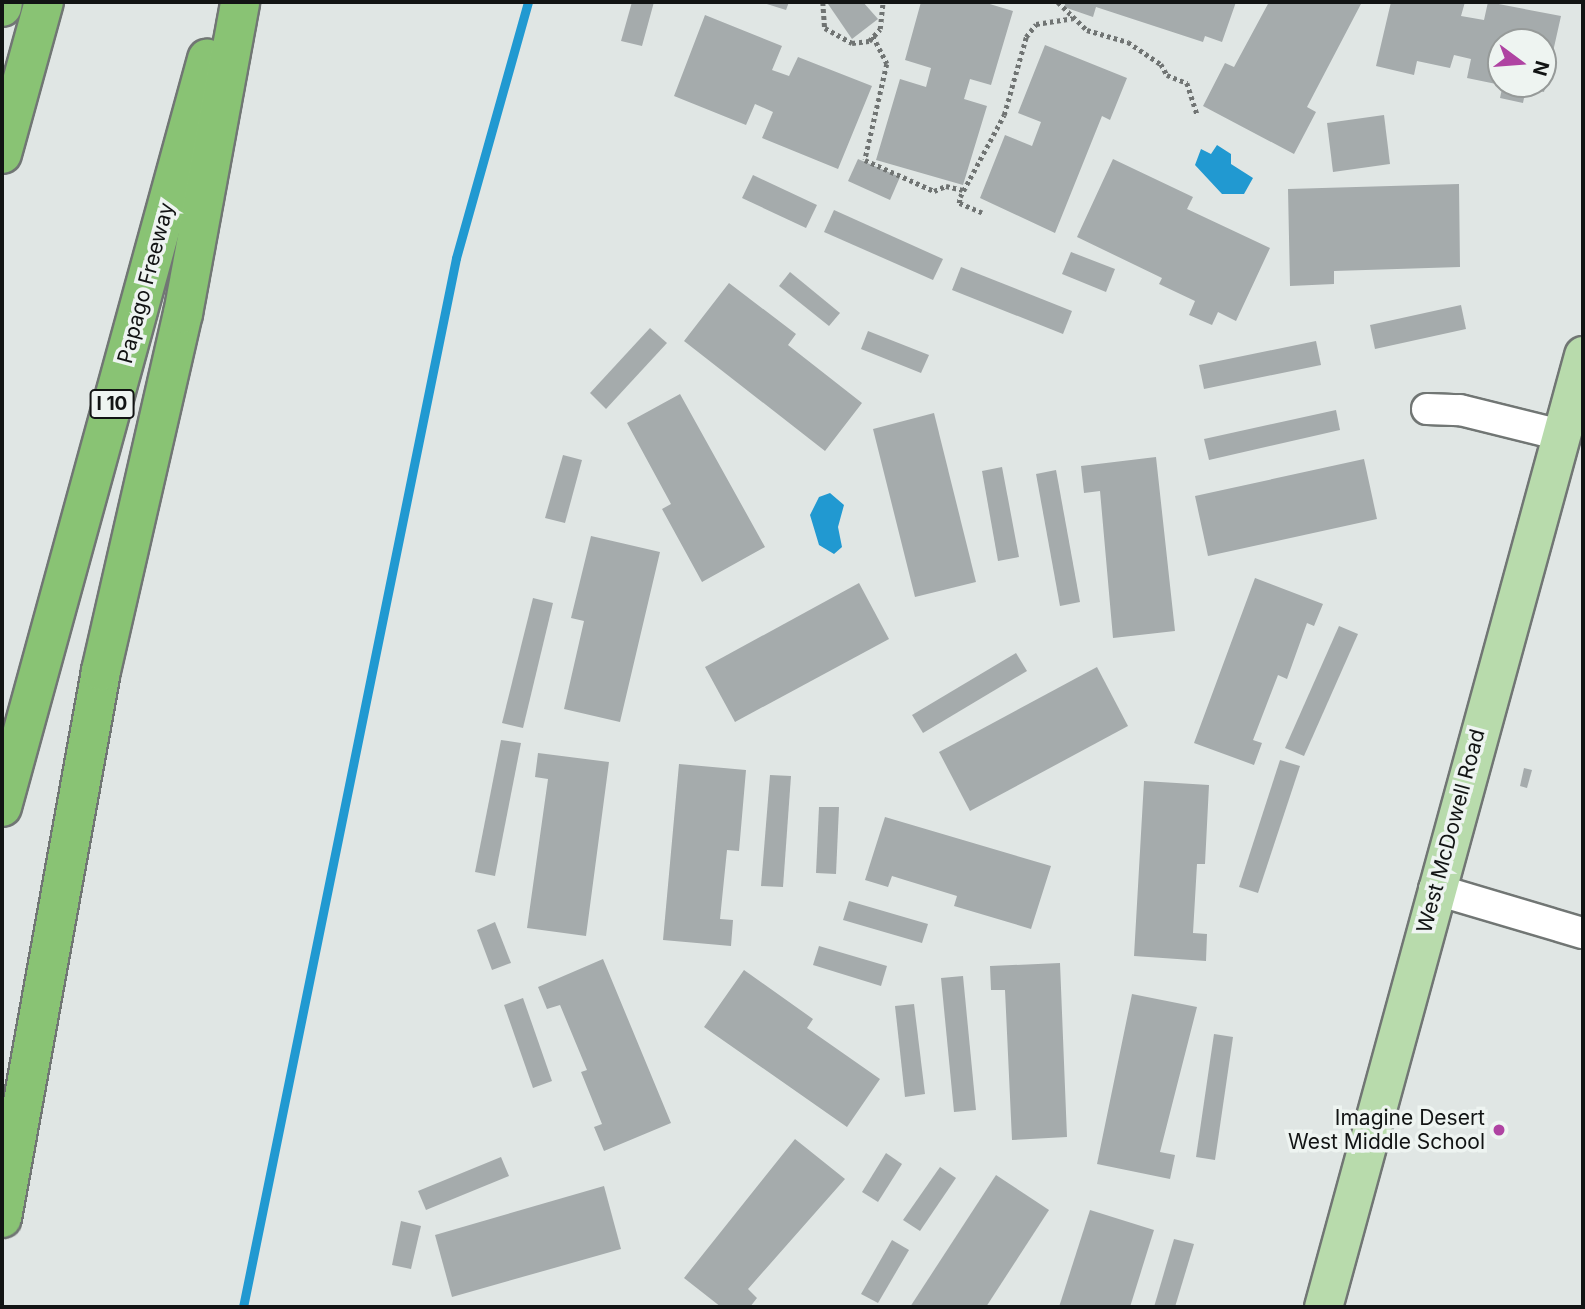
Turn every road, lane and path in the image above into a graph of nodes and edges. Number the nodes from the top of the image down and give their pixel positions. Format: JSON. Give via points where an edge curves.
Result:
{"nodes":[{"id":1,"x":3,"y":2,"type":"edge"},
{"id":2,"x":44,"y":2,"type":"edge"},
{"id":3,"x":223,"y":2,"type":"edge"},
{"id":4,"x":240,"y":2,"type":"edge"},
{"id":5,"x":823,"y":2,"type":"edge"},
{"id":6,"x":883,"y":2,"type":"edge"},
{"id":7,"x":1058,"y":2,"type":"edge"},
{"id":8,"x":2,"y":7,"type":"edge"},
{"id":9,"x":1073,"y":18,"type":"junction"},
{"id":10,"x":873,"y":36,"type":"junction"},
{"id":11,"x":1197,"y":114,"type":"dead end"},
{"id":12,"x":2,"y":154,"type":"edge"},
{"id":13,"x":963,"y":190,"type":"junction"},
{"id":14,"x":982,"y":213,"type":"dead end"},
{"id":15,"x":1583,"y":355,"type":"edge"},
{"id":16,"x":1427,"y":409,"type":"dead end"},
{"id":17,"x":1561,"y":435,"type":"junction"},
{"id":18,"x":2,"y":807,"type":"edge"},
{"id":19,"x":1434,"y":890,"type":"junction"},
{"id":20,"x":1583,"y":933,"type":"edge"},
{"id":21,"x":2,"y":1218,"type":"edge"},
{"id":22,"x":1323,"y":1307,"type":"edge"}],
"edges":[{"from":1,"to":8,"type":"highway"},
{"from":2,"to":12,"type":"highway"},
{"from":3,"to":18,"type":"highway","name":"Papago Freeway","number":"I 10"},
{"from":4,"to":21,"type":"highway","via":[[183,314],[101,671]]},
{"from":5,"to":10,"type":"path","via":[[825,28],[836,37],[852,43]]},
{"from":6,"to":10,"type":"path","via":[[884,22]]},
{"from":7,"to":9,"type":"path"},
{"from":9,"to":11,"type":"path","via":[[1087,30],[1128,42],[1161,64],[1167,75],[1186,83]]},
{"from":9,"to":13,"type":"path","via":[[1036,24],[1026,37],[1004,115]]},
{"from":10,"to":13,"type":"path","via":[[887,64],[865,160],[934,191],[946,186]]},
{"from":13,"to":14,"type":"path","via":[[959,203]]},
{"from":15,"to":17,"type":"main road","name":"West McDowell Road"},
{"from":16,"to":17,"type":"street","via":[[1460,410]]},
{"from":17,"to":19,"type":"main road","name":"West McDowell Road"},
{"from":19,"to":20,"type":"street"},
{"from":19,"to":22,"type":"main road","name":"West McDowell Road"}]}
